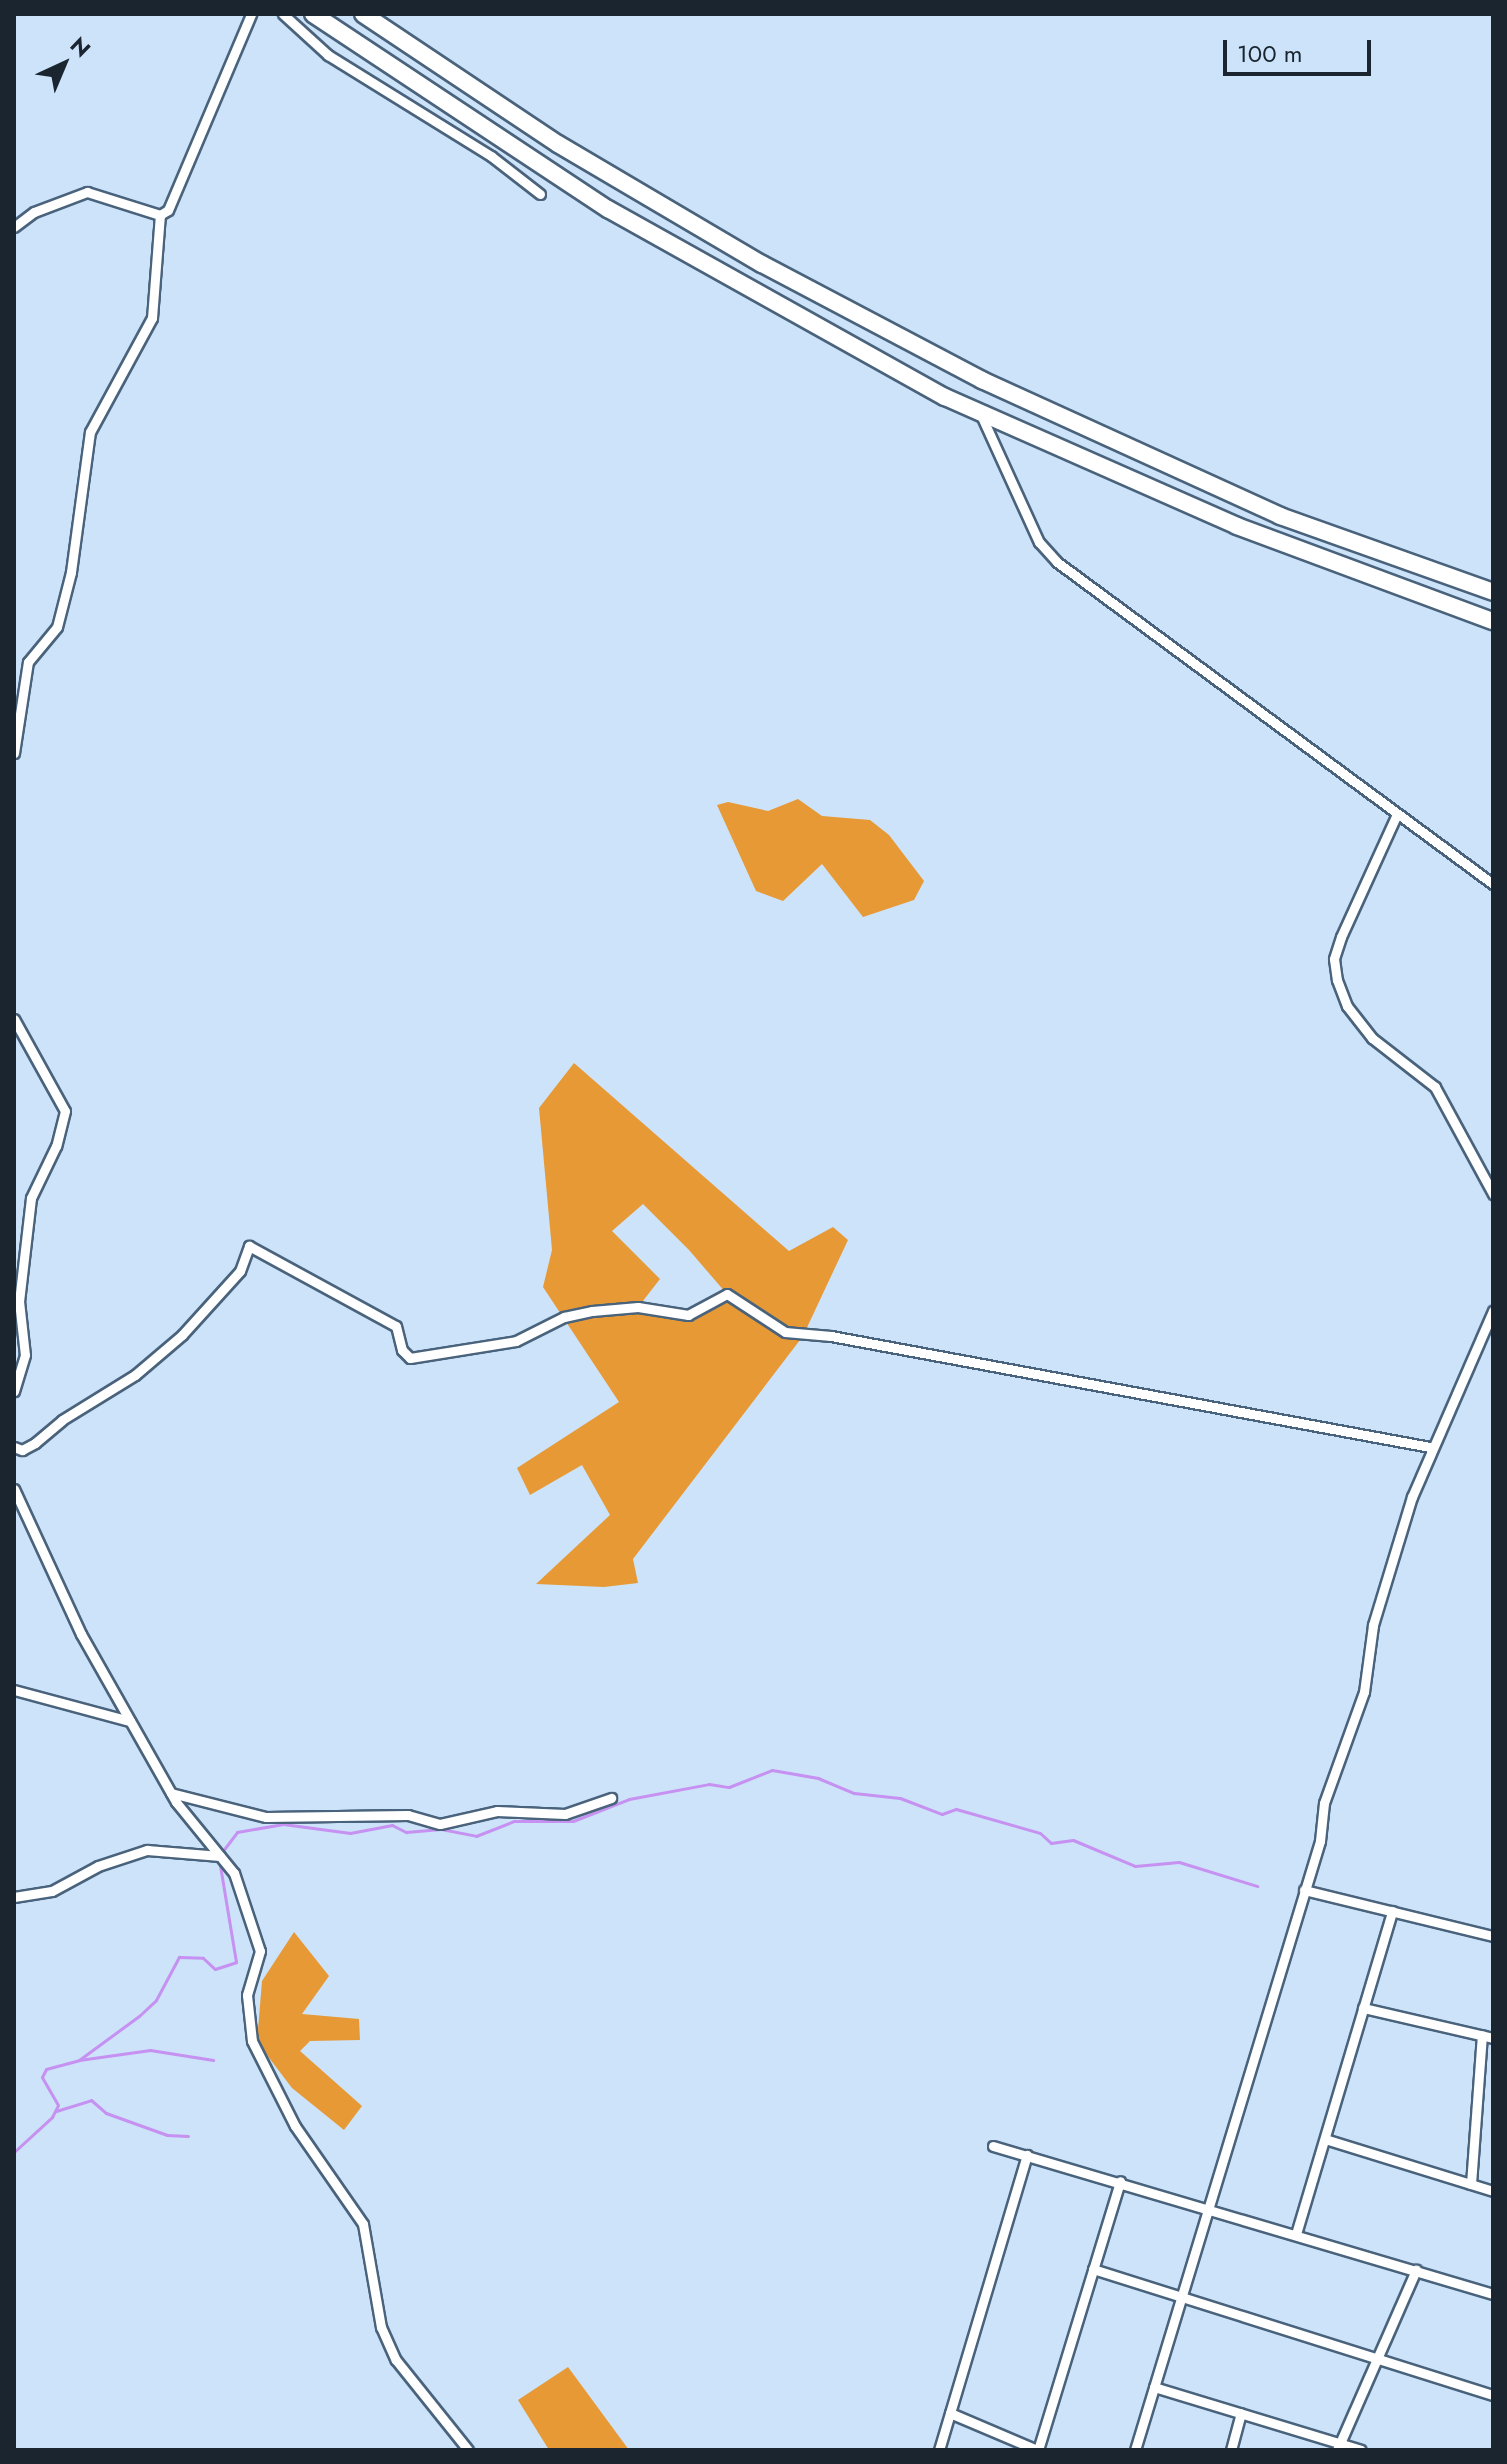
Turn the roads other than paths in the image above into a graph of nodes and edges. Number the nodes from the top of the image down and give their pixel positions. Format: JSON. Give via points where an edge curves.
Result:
{"nodes":[{"id":1,"x":251,"y":14,"type":"edge"},
{"id":2,"x":283,"y":14,"type":"edge"},
{"id":3,"x":313,"y":14,"type":"edge"},
{"id":4,"x":363,"y":14,"type":"edge"},
{"id":5,"x":540,"y":194,"type":"dead end"},
{"id":6,"x":160,"y":215,"type":"junction"},
{"id":7,"x":14,"y":227,"type":"edge"},
{"id":8,"x":980,"y":412,"type":"junction"},
{"id":9,"x":1493,"y":592,"type":"edge"},
{"id":10,"x":1493,"y":621,"type":"edge"},
{"id":11,"x":14,"y":753,"type":"edge"},
{"id":12,"x":1397,"y":814,"type":"junction"},
{"id":13,"x":1493,"y":884,"type":"edge"},
{"id":14,"x":14,"y":1019,"type":"edge"},
{"id":15,"x":1493,"y":1194,"type":"edge"},
{"id":16,"x":1493,"y":1311,"type":"edge"},
{"id":17,"x":14,"y":1391,"type":"edge"},
{"id":18,"x":14,"y":1447,"type":"edge"},
{"id":19,"x":1430,"y":1447,"type":"junction"},
{"id":20,"x":14,"y":1489,"type":"edge"},
{"id":21,"x":14,"y":1690,"type":"edge"},
{"id":22,"x":130,"y":1721,"type":"junction"},
{"id":23,"x":171,"y":1793,"type":"junction"},
{"id":24,"x":611,"y":1798,"type":"dead end"},
{"id":25,"x":220,"y":1856,"type":"junction"},
{"id":26,"x":1304,"y":1890,"type":"junction"},
{"id":27,"x":14,"y":1897,"type":"edge"},
{"id":28,"x":1392,"y":1911,"type":"junction"},
{"id":29,"x":1493,"y":1936,"type":"edge"},
{"id":30,"x":1363,"y":2008,"type":"junction"},
{"id":31,"x":1482,"y":2035,"type":"junction"},
{"id":32,"x":1493,"y":2038,"type":"edge"},
{"id":33,"x":1325,"y":2139,"type":"junction"},
{"id":34,"x":993,"y":2146,"type":"dead end"},
{"id":35,"x":1027,"y":2155,"type":"junction"},
{"id":36,"x":1120,"y":2181,"type":"junction"},
{"id":37,"x":1471,"y":2184,"type":"junction"},
{"id":38,"x":1493,"y":2191,"type":"edge"},
{"id":39,"x":1208,"y":2208,"type":"junction"},
{"id":40,"x":1296,"y":2234,"type":"junction"},
{"id":41,"x":1093,"y":2269,"type":"junction"},
{"id":42,"x":1416,"y":2270,"type":"junction"},
{"id":43,"x":1493,"y":2294,"type":"edge"},
{"id":44,"x":1181,"y":2297,"type":"junction"},
{"id":45,"x":1377,"y":2359,"type":"junction"},
{"id":46,"x":1154,"y":2387,"type":"junction"},
{"id":47,"x":1493,"y":2395,"type":"edge"},
{"id":48,"x":950,"y":2413,"type":"junction"},
{"id":49,"x":1241,"y":2413,"type":"junction"},
{"id":50,"x":1338,"y":2447,"type":"edge"},
{"id":51,"x":468,"y":2450,"type":"edge"},
{"id":52,"x":939,"y":2450,"type":"edge"},
{"id":53,"x":1038,"y":2450,"type":"edge"},
{"id":54,"x":1135,"y":2450,"type":"edge"},
{"id":55,"x":1231,"y":2450,"type":"edge"},
{"id":56,"x":1361,"y":2450,"type":"edge"}],
"edges":[{"from":1,"to":6,"type":"street","via":[[176,196]]},
{"from":2,"to":5,"type":"street","via":[[328,55],[491,156]]},
{"from":3,"to":8,"type":"highway","via":[[608,209]]},
{"from":4,"to":9,"type":"highway","via":[[558,144],[762,264],[982,380],[1280,516]]},
{"from":6,"to":7,"type":"street","via":[[87,192],[34,212]]},
{"from":6,"to":11,"type":"street","via":[[152,318],[90,432],[71,572],[57,627],[28,662]]},
{"from":8,"to":10,"type":"highway","via":[[1237,526]]},
{"from":8,"to":12,"type":"street","via":[[1039,542],[1057,562]]},
{"from":12,"to":13,"type":"street"},
{"from":12,"to":15,"type":"street","via":[[1341,937],[1334,959],[1337,980],[1347,1006],[1372,1038],[1435,1087]]},
{"from":14,"to":17,"type":"street","via":[[65,1111],[56,1146],[31,1198],[19,1301],[25,1355]]},
{"from":16,"to":19,"type":"street"},
{"from":18,"to":19,"type":"street","via":[[22,1450],[35,1443],[135,1375],[182,1335],[240,1271],[249,1246],[396,1326],[402,1350],[410,1358],[516,1341],[564,1317],[592,1311],[638,1307],[688,1315],[727,1294],[794,1334],[831,1336]]},
{"from":19,"to":26,"type":"street","via":[[1373,1625],[1364,1692],[1342,1765],[1324,1803],[1320,1841]]},
{"from":20,"to":22,"type":"street","via":[[81,1634]]},
{"from":21,"to":22,"type":"street"},
{"from":22,"to":23,"type":"street"},
{"from":23,"to":24,"type":"street","via":[[266,1817],[408,1815],[440,1824],[497,1811],[565,1814]]},
{"from":23,"to":25,"type":"street"},
{"from":25,"to":27,"type":"street","via":[[147,1850],[98,1866],[52,1891]]},
{"from":25,"to":51,"type":"street","via":[[234,1873],[260,1951],[247,1995],[252,2041],[309,2149],[363,2224],[381,2327],[396,2360]]},
{"from":26,"to":28,"type":"street"},
{"from":26,"to":39,"type":"street"},
{"from":28,"to":29,"type":"street"},
{"from":28,"to":30,"type":"street"},
{"from":30,"to":31,"type":"street"},
{"from":30,"to":33,"type":"street"},
{"from":31,"to":32,"type":"street"},
{"from":31,"to":37,"type":"street"},
{"from":33,"to":37,"type":"street"},
{"from":33,"to":40,"type":"street"},
{"from":34,"to":35,"type":"street"},
{"from":35,"to":36,"type":"street"},
{"from":35,"to":48,"type":"street"},
{"from":36,"to":39,"type":"street"},
{"from":36,"to":41,"type":"street"},
{"from":37,"to":38,"type":"street"},
{"from":39,"to":40,"type":"street"},
{"from":39,"to":44,"type":"street"},
{"from":40,"to":42,"type":"street"},
{"from":41,"to":44,"type":"street"},
{"from":41,"to":53,"type":"street"},
{"from":42,"to":43,"type":"street"},
{"from":42,"to":45,"type":"street"},
{"from":44,"to":45,"type":"street"},
{"from":44,"to":46,"type":"street"},
{"from":45,"to":47,"type":"street"},
{"from":45,"to":50,"type":"street"},
{"from":46,"to":49,"type":"street"},
{"from":46,"to":54,"type":"street"},
{"from":48,"to":52,"type":"street"},
{"from":48,"to":53,"type":"street"},
{"from":49,"to":50,"type":"street"},
{"from":49,"to":55,"type":"street"},
{"from":50,"to":56,"type":"street"}]}
